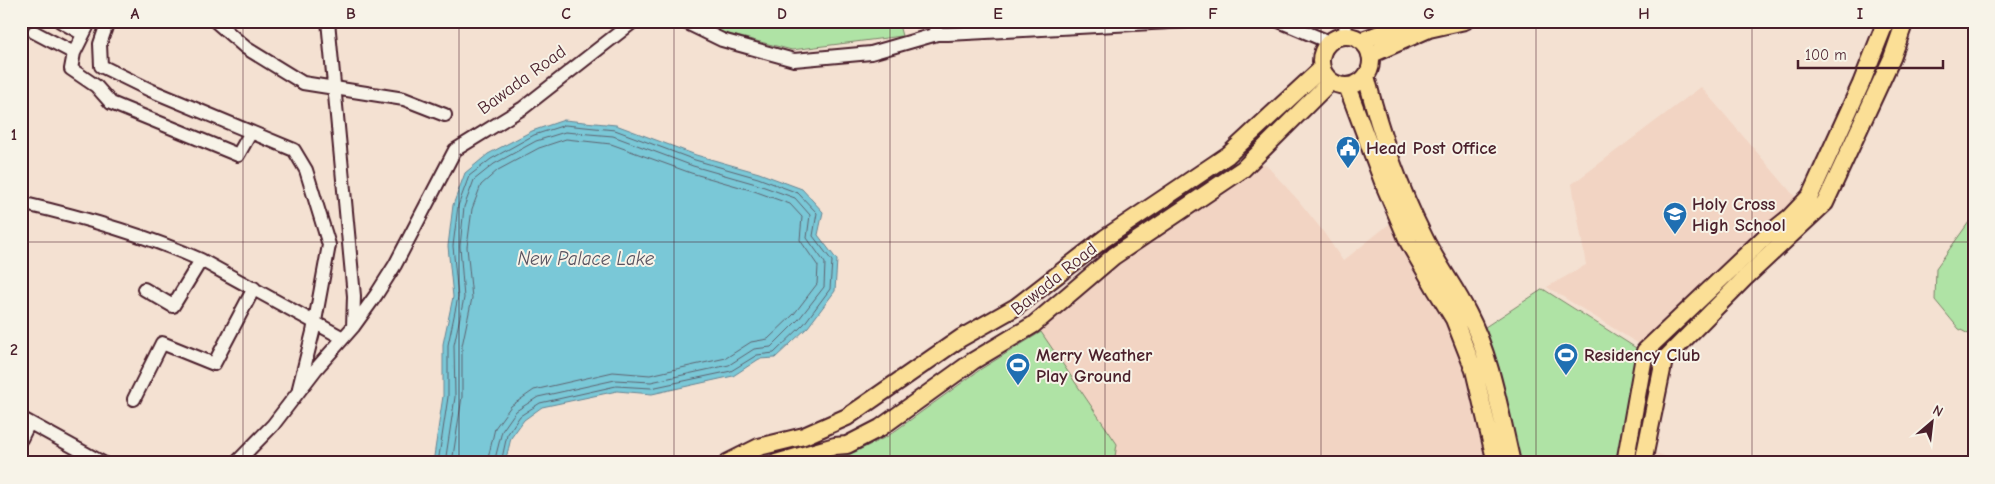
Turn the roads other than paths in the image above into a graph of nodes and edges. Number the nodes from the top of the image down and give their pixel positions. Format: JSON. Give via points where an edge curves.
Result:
{"nodes":[{"id":1,"x":60,"y":21,"type":"edge"},
{"id":2,"x":90,"y":21,"type":"edge"},
{"id":3,"x":108,"y":21,"type":"edge"},
{"id":4,"x":215,"y":21,"type":"edge"},
{"id":5,"x":328,"y":21,"type":"edge"},
{"id":6,"x":634,"y":21,"type":"edge"},
{"id":7,"x":683,"y":21,"type":"edge"},
{"id":8,"x":932,"y":21,"type":"edge"},
{"id":9,"x":1188,"y":21,"type":"edge"},
{"id":10,"x":1192,"y":21,"type":"edge"},
{"id":11,"x":1279,"y":21,"type":"edge"},
{"id":12,"x":1415,"y":21,"type":"edge"},
{"id":13,"x":1465,"y":21,"type":"edge"},
{"id":14,"x":1886,"y":21,"type":"edge"},
{"id":15,"x":1906,"y":21,"type":"edge"},
{"id":16,"x":1117,"y":24,"type":"edge"},
{"id":17,"x":1074,"y":25,"type":"edge"},
{"id":18,"x":1038,"y":26,"type":"edge"},
{"id":19,"x":34,"y":32,"type":"dead end"},
{"id":20,"x":1350,"y":33,"type":"edge"},
{"id":21,"x":83,"y":34,"type":"junction"},
{"id":22,"x":938,"y":34,"type":"junction"},
{"id":23,"x":1329,"y":42,"type":"junction"},
{"id":24,"x":74,"y":53,"type":"junction"},
{"id":25,"x":1370,"y":54,"type":"junction"},
{"id":26,"x":1326,"y":74,"type":"junction"},
{"id":27,"x":1366,"y":76,"type":"junction"},
{"id":28,"x":1347,"y":86,"type":"junction"},
{"id":29,"x":336,"y":88,"type":"junction"},
{"id":30,"x":445,"y":115,"type":"dead end"},
{"id":31,"x":251,"y":132,"type":"junction"},
{"id":32,"x":1818,"y":200,"type":"junction"},
{"id":33,"x":21,"y":203,"type":"edge"},
{"id":34,"x":201,"y":260,"type":"junction"},
{"id":35,"x":254,"y":288,"type":"junction"},
{"id":36,"x":144,"y":289,"type":"dead end"},
{"id":37,"x":315,"y":323,"type":"junction"},
{"id":38,"x":353,"y":327,"type":"junction"},
{"id":39,"x":344,"y":338,"type":"junction"},
{"id":40,"x":297,"y":392,"type":"junction"},
{"id":41,"x":134,"y":398,"type":"dead end"},
{"id":42,"x":1635,"y":408,"type":"junction"},
{"id":43,"x":1653,"y":412,"type":"junction"},
{"id":44,"x":25,"y":420,"type":"edge"},
{"id":45,"x":804,"y":436,"type":"junction"},
{"id":46,"x":21,"y":439,"type":"edge"},
{"id":47,"x":810,"y":458,"type":"edge"},
{"id":48,"x":103,"y":463,"type":"edge"},
{"id":49,"x":236,"y":463,"type":"edge"},
{"id":50,"x":727,"y":463,"type":"edge"},
{"id":51,"x":776,"y":463,"type":"edge"},
{"id":52,"x":1496,"y":463,"type":"edge"},
{"id":53,"x":1512,"y":463,"type":"edge"},
{"id":54,"x":1624,"y":463,"type":"edge"},
{"id":55,"x":1643,"y":463,"type":"edge"}],
"edges":[{"from":1,"to":21,"type":"street"},
{"from":2,"to":21,"type":"street"},
{"from":3,"to":31,"type":"street","via":[[100,44],[100,66]]},
{"from":4,"to":29,"type":"street","via":[[246,48],[303,83]]},
{"from":5,"to":29,"type":"street"},
{"from":6,"to":38,"type":"street","name":"Bawada Road","via":[[523,108],[455,150],[396,265]]},
{"from":7,"to":22,"type":"street","via":[[722,40],[794,60],[871,53]]},
{"from":8,"to":22,"type":"street"},
{"from":9,"to":10,"type":"street"},
{"from":9,"to":16,"type":"street"},
{"from":11,"to":23,"type":"street"},
{"from":12,"to":20,"type":"main road"},
{"from":13,"to":25,"type":"main road","via":[[1430,29]]},
{"from":14,"to":32,"type":"main road"},
{"from":15,"to":32,"type":"main road","via":[[1892,58]]},
{"from":16,"to":17,"type":"street"},
{"from":17,"to":18,"type":"street"},
{"from":18,"to":22,"type":"street"},
{"from":19,"to":24,"type":"street"},
{"from":20,"to":23,"type":"main road"},
{"from":20,"to":25,"type":"main road"},
{"from":21,"to":24,"type":"street"},
{"from":23,"to":26,"type":"main road","via":[[1322,54]]},
{"from":24,"to":31,"type":"street","via":[[71,69],[96,86],[112,103],[238,155]]},
{"from":25,"to":27,"type":"main road","via":[[1371,65]]},
{"from":26,"to":28,"type":"main road"},
{"from":26,"to":45,"type":"main road","via":[[1228,156],[1105,238],[1016,307],[961,338],[862,408]]},
{"from":26,"to":47,"type":"main road","name":"Bawada Road","via":[[1243,169],[1114,256],[1033,325],[974,361],[880,428]]},
{"from":27,"to":28,"type":"main road"},
{"from":27,"to":53,"type":"main road","via":[[1379,127],[1398,177],[1424,237],[1468,313],[1489,365]]},
{"from":28,"to":52,"type":"main road","via":[[1409,243],[1454,319],[1474,370]]},
{"from":29,"to":30,"type":"street","via":[[404,99]]},
{"from":29,"to":38,"type":"street","via":[[354,296]]},
{"from":31,"to":37,"type":"street","via":[[294,150],[306,170],[329,245]]},
{"from":32,"to":42,"type":"main road","via":[[1644,351]]},
{"from":32,"to":43,"type":"main road","via":[[1664,360]]},
{"from":33,"to":34,"type":"street","via":[[66,213]]},
{"from":34,"to":35,"type":"street"},
{"from":34,"to":36,"type":"street","via":[[173,306]]},
{"from":35,"to":37,"type":"street"},
{"from":35,"to":41,"type":"street","via":[[214,364],[162,344]]},
{"from":37,"to":39,"type":"street"},
{"from":37,"to":40,"type":"street"},
{"from":38,"to":39,"type":"street"},
{"from":39,"to":40,"type":"street"},
{"from":40,"to":49,"type":"street","via":[[273,425]]},
{"from":42,"to":43,"type":"street"},
{"from":42,"to":54,"type":"main road"},
{"from":43,"to":55,"type":"main road"},
{"from":44,"to":46,"type":"street"},
{"from":44,"to":48,"type":"street"},
{"from":45,"to":47,"type":"street"},
{"from":45,"to":50,"type":"main road","via":[[759,447]]},
{"from":47,"to":51,"type":"main road","name":"Bawada Road"}]}
